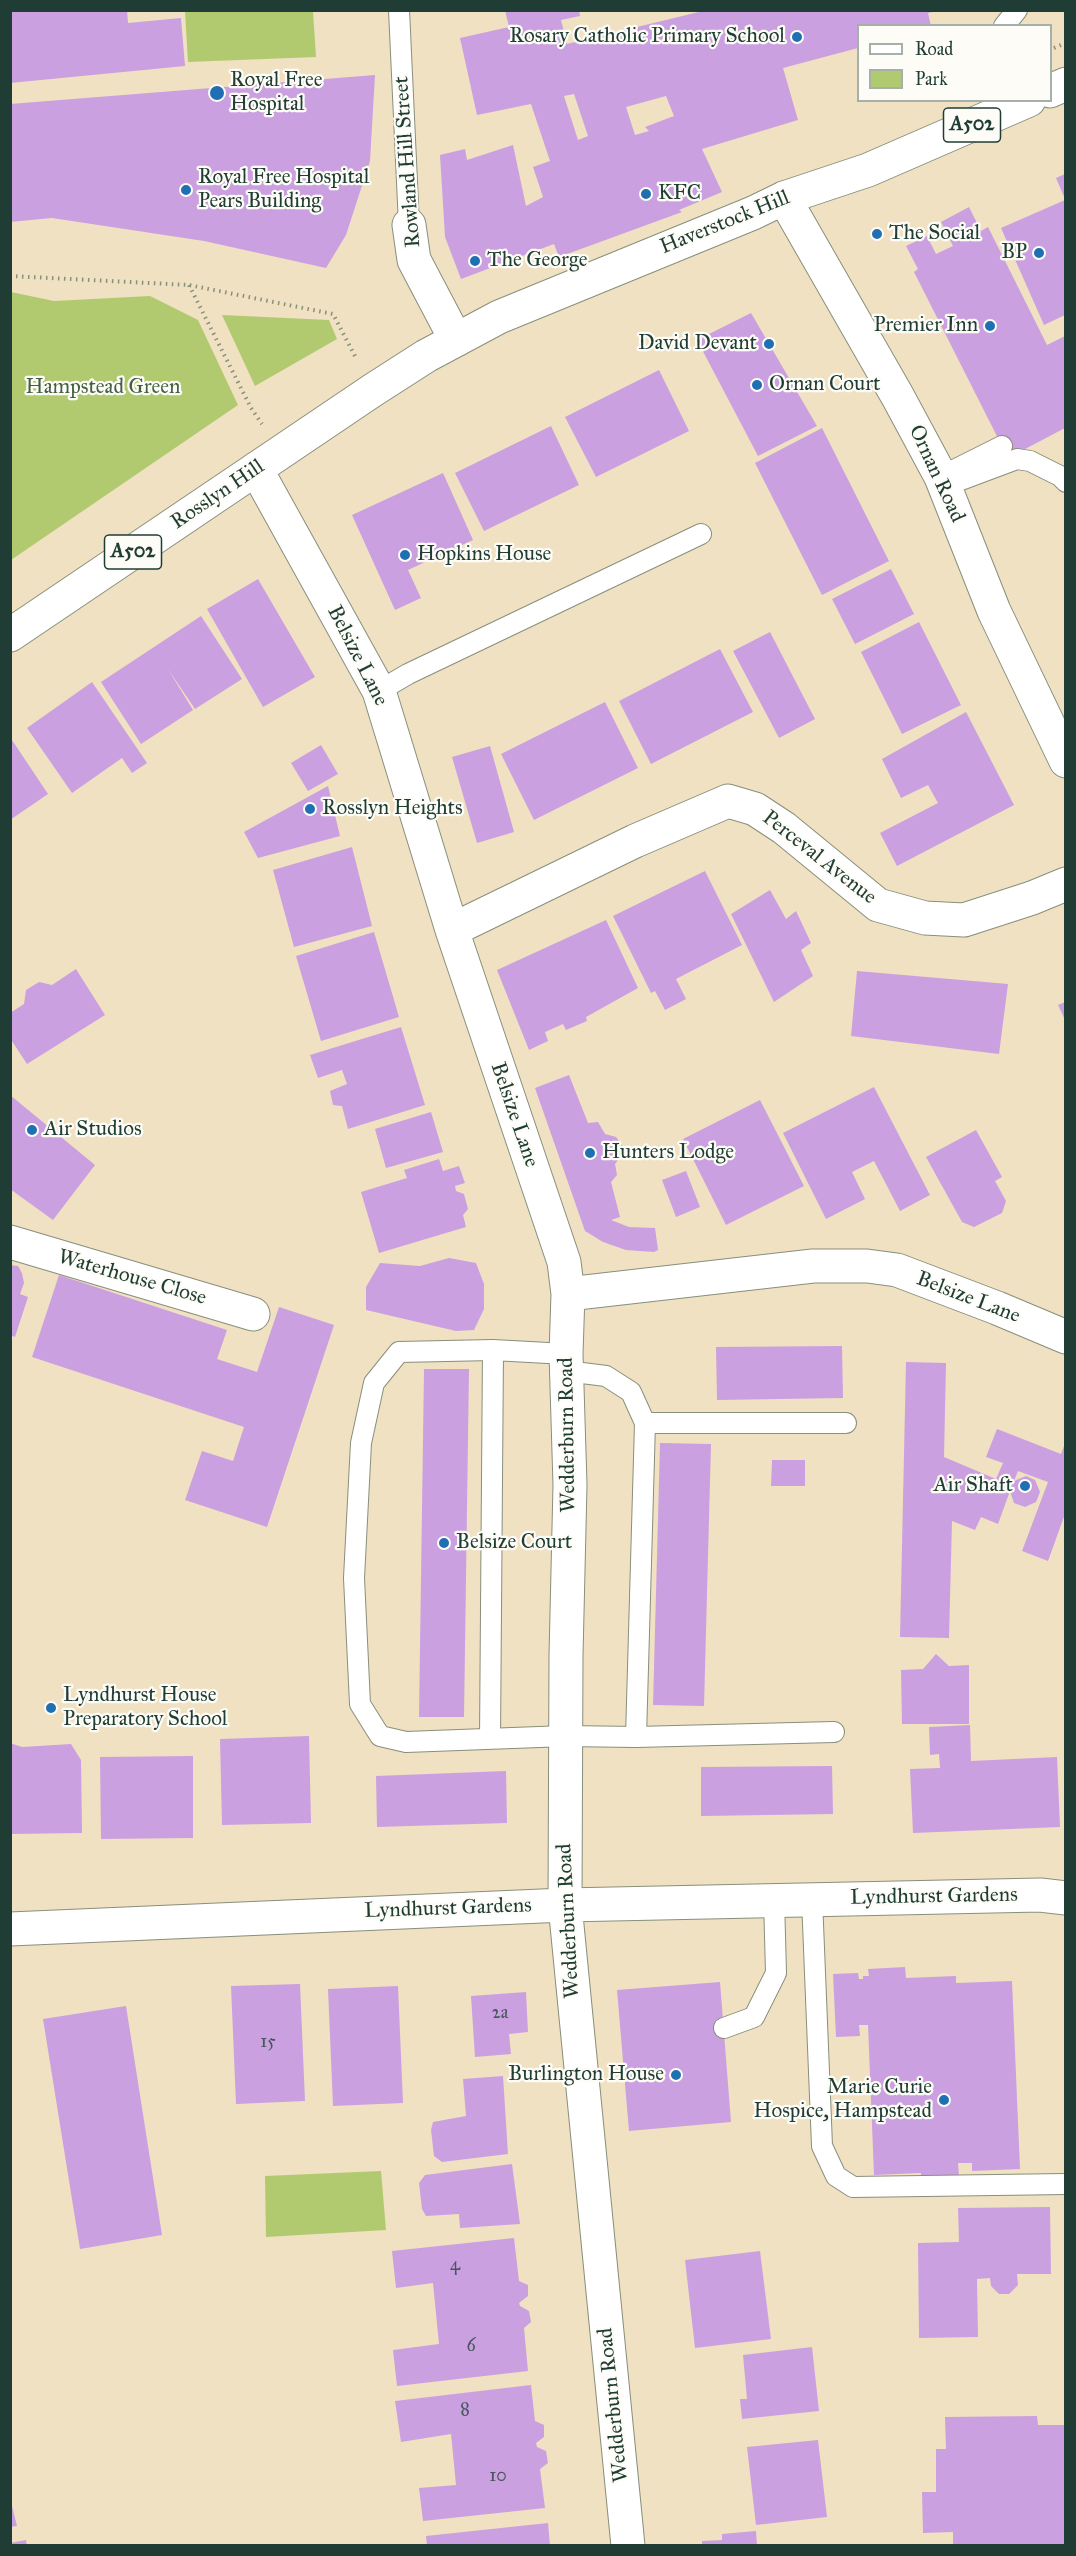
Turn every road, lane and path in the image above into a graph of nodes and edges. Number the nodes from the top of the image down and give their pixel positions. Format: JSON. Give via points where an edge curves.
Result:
{"nodes":[{"id":1,"x":399,"y":10,"type":"edge"},
{"id":2,"x":1017,"y":10,"type":"edge"},
{"id":3,"x":1006,"y":24,"type":"edge"},
{"id":4,"x":1015,"y":103,"type":"edge"},
{"id":5,"x":784,"y":198,"type":"junction"},
{"id":6,"x":409,"y":225,"type":"joint"},
{"id":7,"x":10,"y":276,"type":"edge"},
{"id":8,"x":189,"y":285,"type":"junction"},
{"id":9,"x":456,"y":340,"type":"junction"},
{"id":10,"x":426,"y":356,"type":"joint"},
{"id":11,"x":361,"y":367,"type":"dead end"},
{"id":12,"x":1002,"y":446,"type":"dead end"},
{"id":13,"x":269,"y":460,"type":"junction"},
{"id":14,"x":943,"y":481,"type":"junction"},
{"id":15,"x":1065,"y":482,"type":"edge"},
{"id":16,"x":701,"y":534,"type":"dead end"},
{"id":17,"x":10,"y":635,"type":"edge"},
{"id":18,"x":380,"y":691,"type":"junction"},
{"id":19,"x":1065,"y":761,"type":"edge"},
{"id":20,"x":1065,"y":884,"type":"edge"},
{"id":21,"x":452,"y":930,"type":"junction"},
{"id":22,"x":10,"y":1242,"type":"edge"},
{"id":23,"x":568,"y":1294,"type":"junction"},
{"id":24,"x":253,"y":1314,"type":"dead end"},
{"id":25,"x":1065,"y":1337,"type":"edge"},
{"id":26,"x":493,"y":1350,"type":"junction"},
{"id":27,"x":566,"y":1363,"type":"junction"},
{"id":28,"x":645,"y":1423,"type":"junction"},
{"id":29,"x":846,"y":1423,"type":"dead end"},
{"id":30,"x":834,"y":1732,"type":"dead end"},
{"id":31,"x":566,"y":1736,"type":"junction"},
{"id":32,"x":636,"y":1737,"type":"junction"},
{"id":33,"x":490,"y":1739,"type":"junction"},
{"id":34,"x":1065,"y":1898,"type":"edge"},
{"id":35,"x":774,"y":1899,"type":"junction"},
{"id":36,"x":812,"y":1899,"type":"junction"},
{"id":37,"x":565,"y":1905,"type":"junction"},
{"id":38,"x":10,"y":1929,"type":"edge"},
{"id":39,"x":724,"y":2028,"type":"dead end"},
{"id":40,"x":1065,"y":2184,"type":"edge"},
{"id":41,"x":628,"y":2546,"type":"edge"}],
"edges":[{"from":1,"to":6,"type":"lane","name":"Rowland Hill Street"},
{"from":2,"to":3,"type":"lane"},
{"from":4,"to":5,"type":"street","name":"Haverstock Hill","number":"A502","via":[[868,170]]},
{"from":5,"to":9,"type":"street","name":"Haverstock Hill","number":"A502","via":[[499,317]]},
{"from":5,"to":14,"type":"street","name":"Ornan Road"},
{"from":6,"to":9,"type":"street","name":"Rowland Hill Street","via":[[414,260]]},
{"from":7,"to":8,"type":"path"},
{"from":8,"to":11,"type":"path","via":[[333,314]]},
{"from":8,"to":13,"type":"path","via":[[251,408]]},
{"from":9,"to":10,"type":"street","name":"Haverstock Hill","number":"A502"},
{"from":10,"to":13,"type":"street","name":"Rosslyn Hill","number":"A502"},
{"from":12,"to":14,"type":"lane"},
{"from":13,"to":17,"type":"street","name":"Rosslyn Hill","number":"A502"},
{"from":13,"to":18,"type":"street","name":"Belsize Lane"},
{"from":14,"to":15,"type":"lane","via":[[1017,459],[1030,461]]},
{"from":14,"to":19,"type":"street","name":"Ornan Road","via":[[994,611]]},
{"from":16,"to":18,"type":"lane"},
{"from":18,"to":21,"type":"street","name":"Belsize Lane"},
{"from":20,"to":21,"type":"street","name":"Perceval Avenue","via":[[964,920],[925,918],[878,905],[784,828],[755,809],[728,801],[635,841]]},
{"from":21,"to":23,"type":"street","name":"Belsize Lane","via":[[564,1262]]},
{"from":22,"to":24,"type":"street","name":"Waterhouse Close"},
{"from":23,"to":25,"type":"street","name":"Belsize Lane","via":[[813,1266],[867,1266],[897,1270]]},
{"from":23,"to":27,"type":"street","name":"Wedderburn Road"},
{"from":26,"to":27,"type":"lane"},
{"from":26,"to":33,"type":"lane"},
{"from":26,"to":33,"type":"lane","via":[[399,1352],[374,1383],[361,1443],[354,1578],[360,1704],[380,1736],[406,1742]]},
{"from":27,"to":28,"type":"lane","via":[[606,1376],[631,1392]]},
{"from":27,"to":31,"type":"street","name":"Wedderburn Road","via":[[570,1485]]},
{"from":28,"to":29,"type":"lane"},
{"from":28,"to":32,"type":"lane"},
{"from":30,"to":32,"type":"lane"},
{"from":31,"to":32,"type":"lane"},
{"from":31,"to":33,"type":"lane"},
{"from":31,"to":37,"type":"street","name":"Wedderburn Road"},
{"from":34,"to":36,"type":"street","name":"Lyndhurst Gardens","via":[[1040,1895]]},
{"from":35,"to":36,"type":"street","name":"Lyndhurst Gardens"},
{"from":35,"to":37,"type":"street","name":"Lyndhurst Gardens"},
{"from":35,"to":39,"type":"lane","via":[[776,1973],[754,2017]]},
{"from":36,"to":40,"type":"lane","via":[[822,2146],[836,2176],[853,2187]]},
{"from":37,"to":38,"type":"street","name":"Lyndhurst Gardens"},
{"from":37,"to":41,"type":"street","name":"Wedderburn Road"}]}
